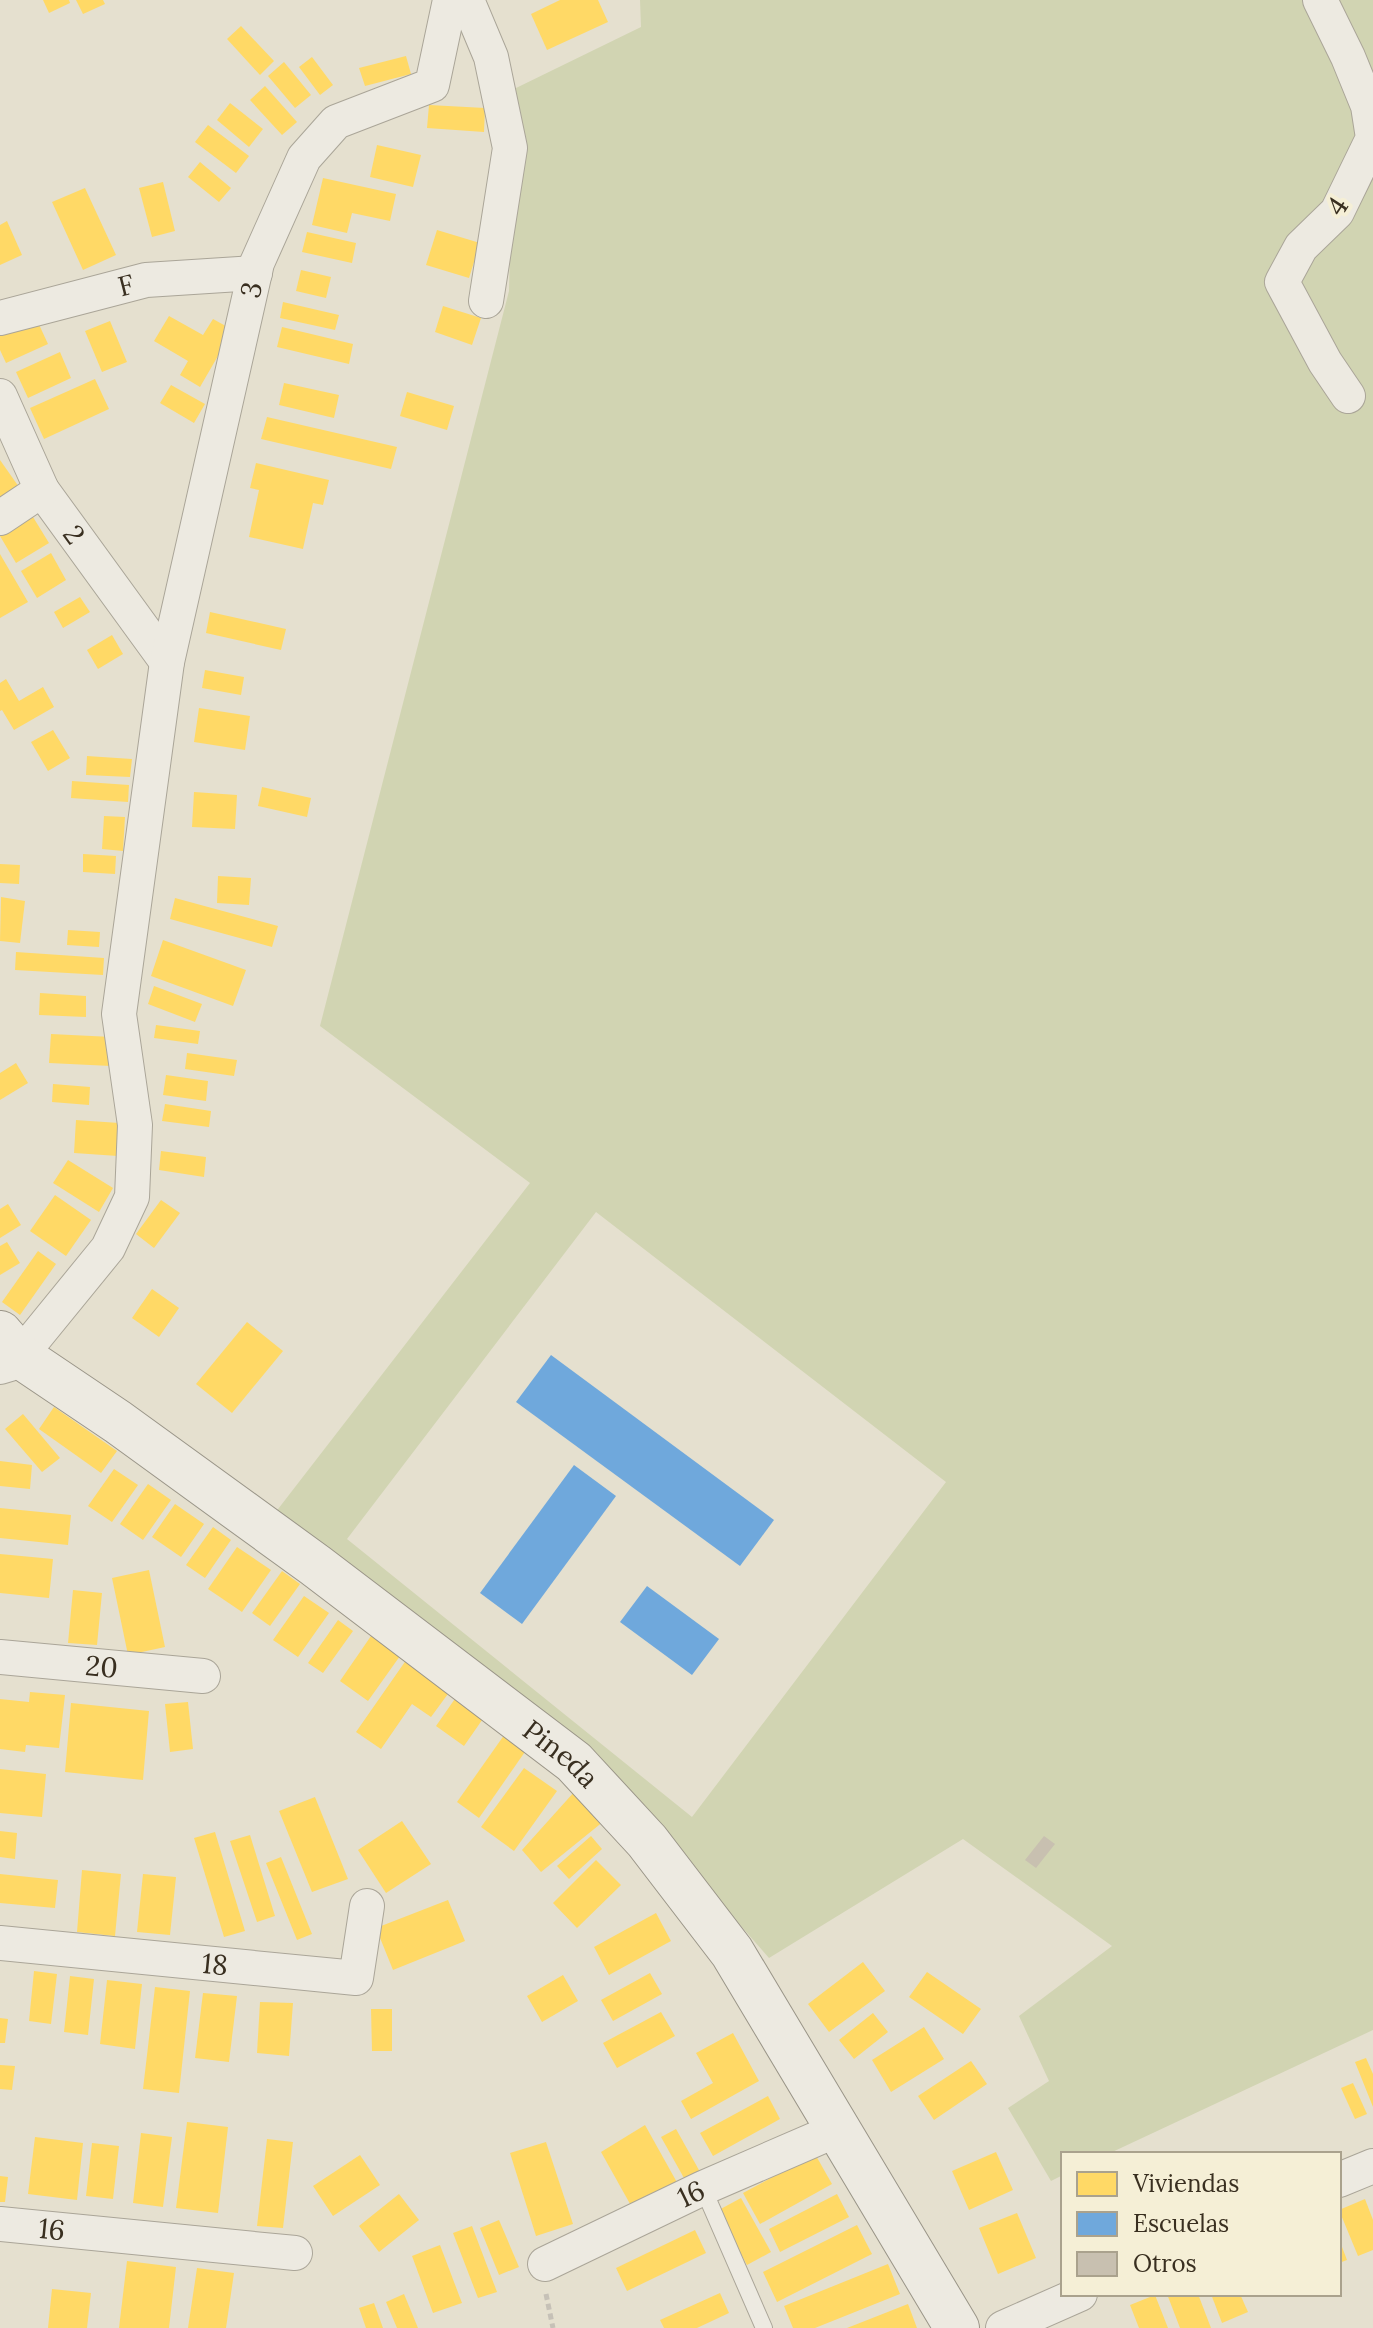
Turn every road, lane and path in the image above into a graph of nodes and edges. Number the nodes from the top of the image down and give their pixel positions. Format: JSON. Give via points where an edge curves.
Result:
{"nodes":[{"id":1,"x":450,"y":0,"type":"edge"},
{"id":2,"x":467,"y":0,"type":"edge"},
{"id":3,"x":1320,"y":0,"type":"edge"},
{"id":4,"x":255,"y":273,"type":"junction"},
{"id":5,"x":486,"y":301,"type":"dead end"},
{"id":6,"x":0,"y":318,"type":"edge"},
{"id":7,"x":0,"y":396,"type":"edge"},
{"id":8,"x":1348,"y":396,"type":"dead end"},
{"id":9,"x":42,"y":490,"type":"junction"},
{"id":10,"x":0,"y":518,"type":"edge"},
{"id":11,"x":167,"y":662,"type":"junction"},
{"id":12,"x":7,"y":1352,"type":"edge"},
{"id":13,"x":0,"y":1657,"type":"edge"},
{"id":14,"x":203,"y":1676,"type":"dead end"},
{"id":15,"x":367,"y":1906,"type":"dead end"},
{"id":16,"x":0,"y":1943,"type":"edge"},
{"id":17,"x":839,"y":2129,"type":"junction"},
{"id":18,"x":1373,"y":2166,"type":"edge"},
{"id":19,"x":1341,"y":2179,"type":"edge"},
{"id":20,"x":703,"y":2188,"type":"junction"},
{"id":21,"x":0,"y":2224,"type":"edge"},
{"id":22,"x":295,"y":2253,"type":"dead end"},
{"id":23,"x":545,"y":2264,"type":"dead end"},
{"id":24,"x":1075,"y":2296,"type":"edge"},
{"id":25,"x":764,"y":2328,"type":"edge"},
{"id":26,"x":957,"y":2328,"type":"edge"},
{"id":27,"x":1003,"y":2328,"type":"edge"}],
"edges":[{"from":1,"to":4,"type":"street","name":"3","via":[[432,85],[336,122],[304,158]]},
{"from":2,"to":5,"type":"street","via":[[491,57],[510,148]]},
{"from":3,"to":8,"type":"street","name":"4","via":[[1368,106],[1373,138],[1337,212],[1301,247],[1282,282]]},
{"from":4,"to":6,"type":"street","name":"F","via":[[146,280]]},
{"from":4,"to":11,"type":"street","name":"3"},
{"from":7,"to":9,"type":"street","name":"2"},
{"from":9,"to":10,"type":"street"},
{"from":9,"to":11,"type":"street","name":"2"},
{"from":11,"to":12,"type":"street","name":"3","via":[[119,1014],[135,1125],[132,1197],[108,1248]]},
{"from":12,"to":17,"type":"street","name":"Pineda","via":[[118,1422],[574,1762],[647,1841],[732,1952]]},
{"from":13,"to":14,"type":"street","name":"20"},
{"from":15,"to":16,"type":"street","name":"18","via":[[356,1978]]},
{"from":17,"to":20,"type":"street","name":"16"},
{"from":17,"to":26,"type":"street","name":"Pineda"},
{"from":18,"to":19,"type":"street"},
{"from":20,"to":23,"type":"street","name":"16"},
{"from":20,"to":25,"type":"lane"},
{"from":21,"to":22,"type":"street","name":"16"},
{"from":24,"to":27,"type":"street"}]}
